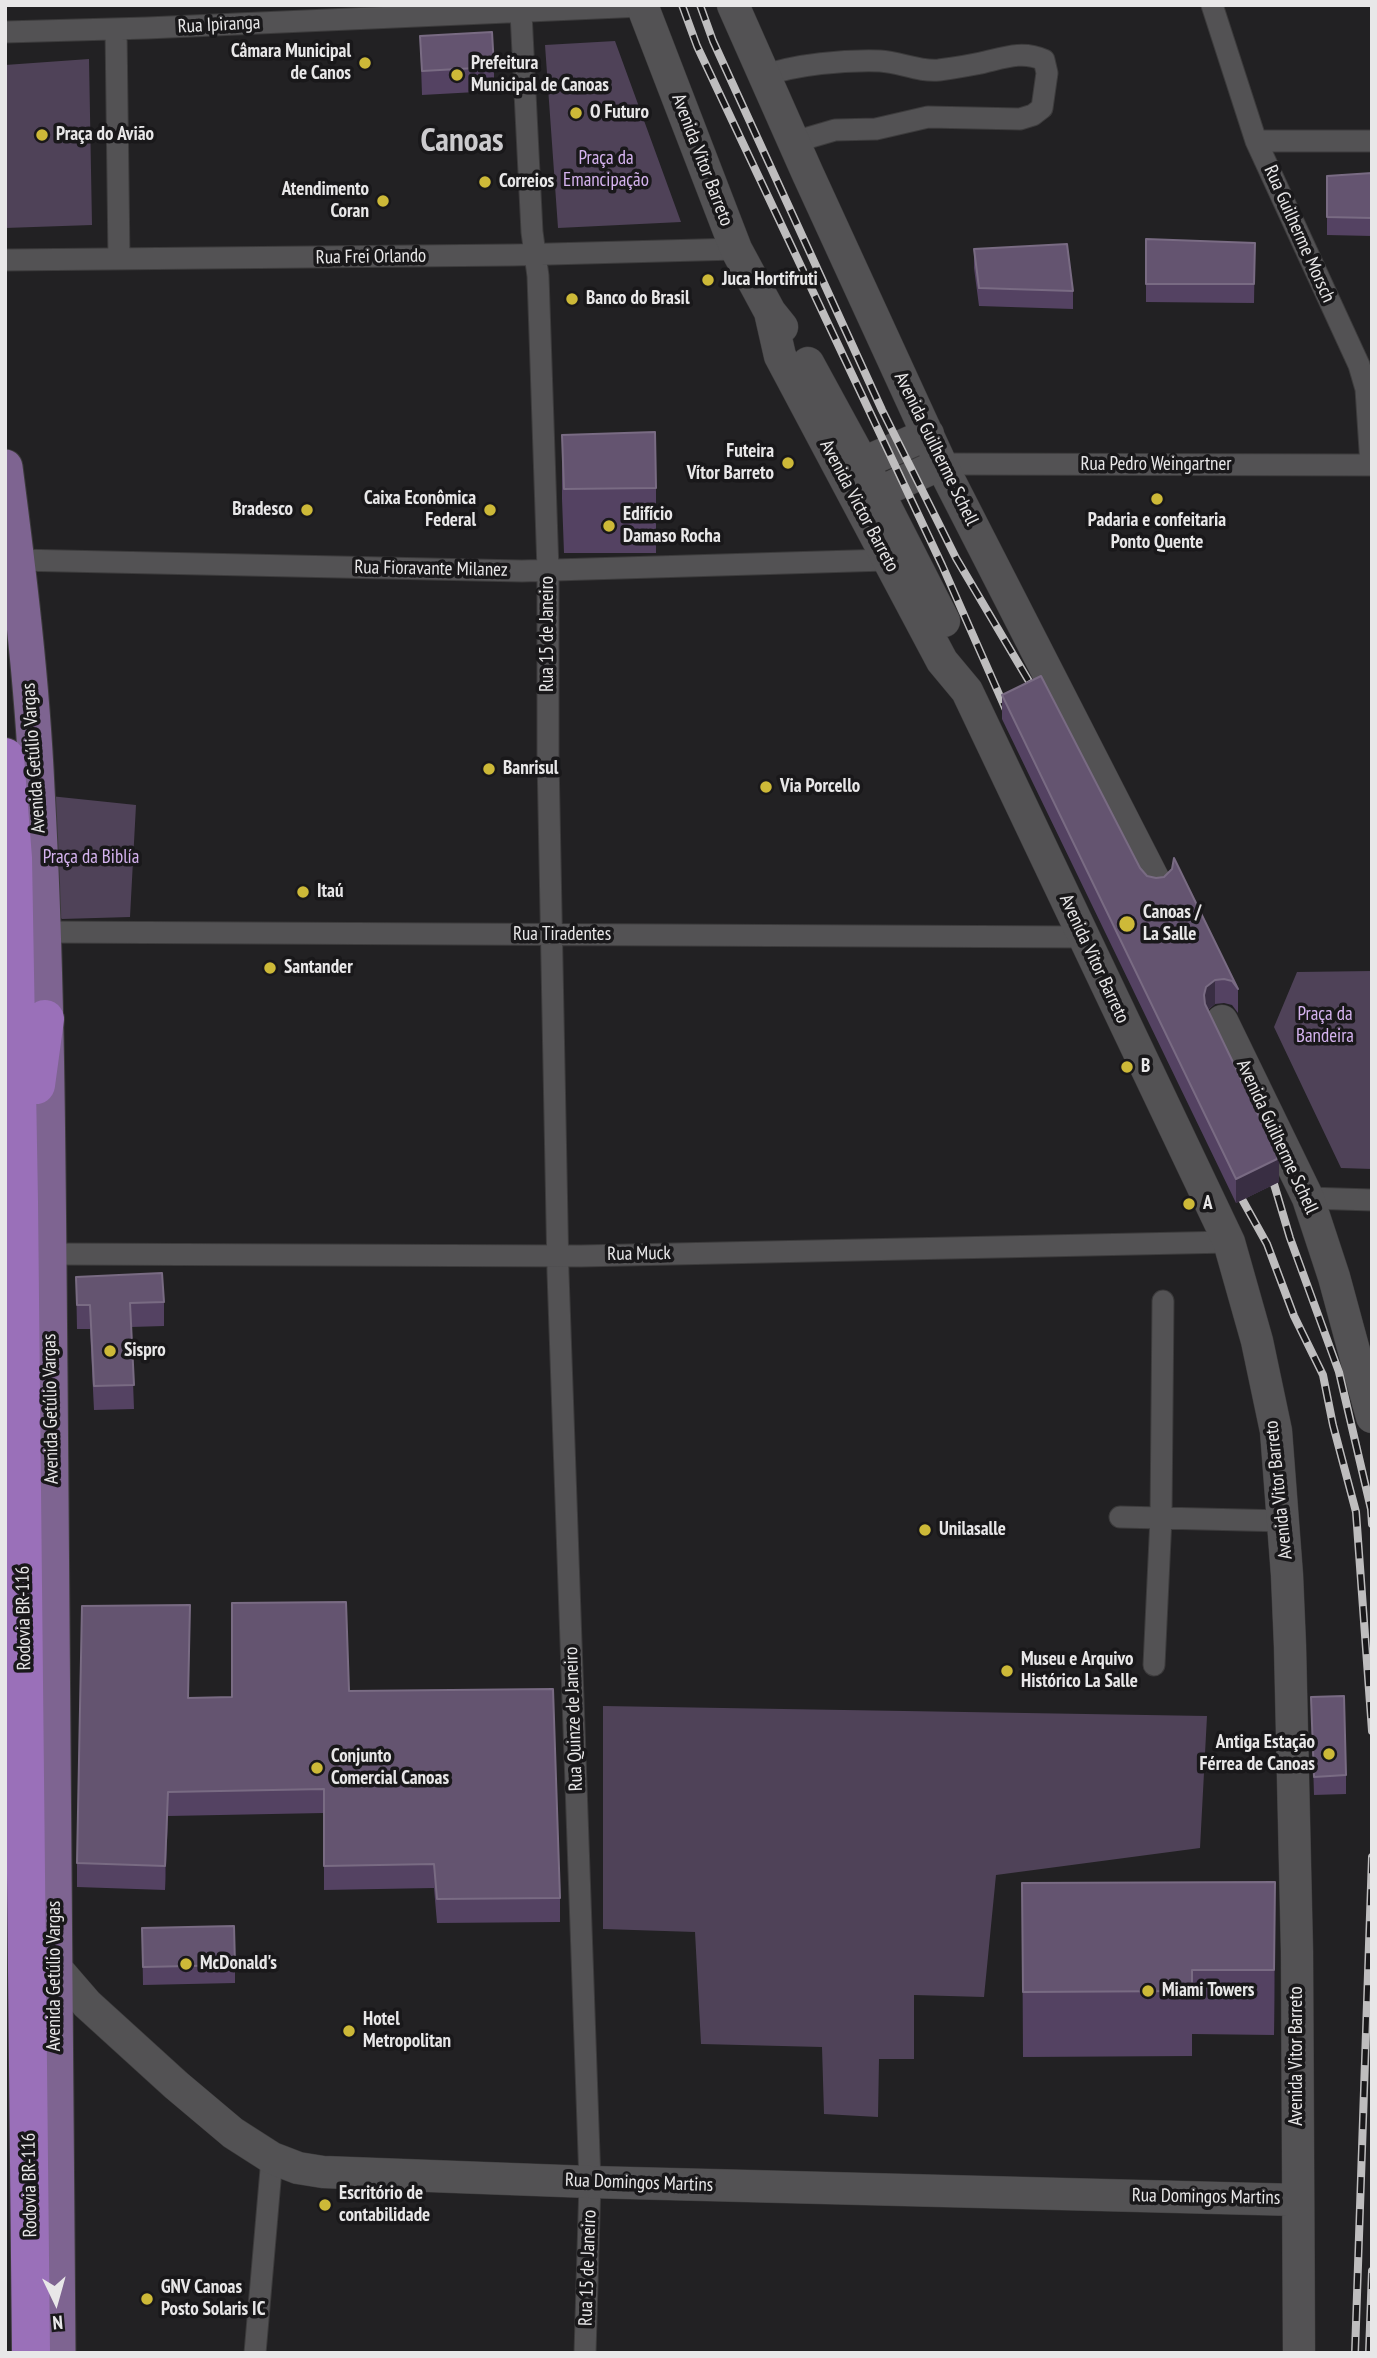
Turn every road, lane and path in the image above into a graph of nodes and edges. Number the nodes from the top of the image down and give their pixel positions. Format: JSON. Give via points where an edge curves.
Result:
{"nodes":[{"id":1,"x":733,"y":5,"type":"edge"},
{"id":2,"x":1212,"y":5,"type":"edge"},
{"id":3,"x":642,"y":6,"type":"edge"},
{"id":4,"x":384,"y":12,"type":"edge"},
{"id":5,"x":521,"y":13,"type":"junction"},
{"id":6,"x":116,"y":29,"type":"junction"},
{"id":7,"x":5,"y":32,"type":"edge"},
{"id":8,"x":764,"y":76,"type":"junction"},
{"id":9,"x":1256,"y":141,"type":"junction"},
{"id":10,"x":1372,"y":141,"type":"edge"},
{"id":11,"x":794,"y":142,"type":"junction"},
{"id":12,"x":736,"y":249,"type":"junction"},
{"id":13,"x":536,"y":255,"type":"junction"},
{"id":14,"x":119,"y":259,"type":"junction"},
{"id":15,"x":5,"y":260,"type":"edge"},
{"id":16,"x":770,"y":312,"type":"junction"},
{"id":17,"x":928,"y":434,"type":"junction"},
{"id":18,"x":863,"y":463,"type":"junction"},
{"id":19,"x":941,"y":464,"type":"junction"},
{"id":20,"x":1371,"y":465,"type":"edge"},
{"id":21,"x":5,"y":467,"type":"edge"},
{"id":22,"x":878,"y":494,"type":"junction"},
{"id":23,"x":17,"y":560,"type":"junction"},
{"id":24,"x":887,"y":560,"type":"junction"},
{"id":25,"x":548,"y":570,"type":"junction"},
{"id":26,"x":967,"y":691,"type":"junction"},
{"id":27,"x":5,"y":757,"type":"edge"},
{"id":28,"x":1156,"y":884,"type":"edge"},
{"id":29,"x":42,"y":932,"type":"junction"},
{"id":30,"x":553,"y":935,"type":"junction"},
{"id":31,"x":1083,"y":937,"type":"junction"},
{"id":32,"x":45,"y":1018,"type":"junction"},
{"id":33,"x":1222,"y":1021,"type":"dead end"},
{"id":34,"x":1308,"y":1198,"type":"junction"},
{"id":35,"x":1372,"y":1200,"type":"edge"},
{"id":36,"x":19,"y":1202,"type":"junction"},
{"id":37,"x":1229,"y":1242,"type":"junction"},
{"id":38,"x":49,"y":1254,"type":"junction"},
{"id":39,"x":558,"y":1255,"type":"junction"},
{"id":40,"x":1163,"y":1301,"type":"dead end"},
{"id":41,"x":1372,"y":1417,"type":"edge"},
{"id":42,"x":1120,"y":1517,"type":"dead end"},
{"id":43,"x":1161,"y":1518,"type":"junction"},
{"id":44,"x":1284,"y":1521,"type":"junction"},
{"id":45,"x":1154,"y":1665,"type":"dead end"},
{"id":46,"x":55,"y":1967,"type":"junction"},
{"id":47,"x":272,"y":2158,"type":"junction"},
{"id":48,"x":590,"y":2182,"type":"junction"},
{"id":49,"x":1298,"y":2200,"type":"junction"},
{"id":50,"x":31,"y":2353,"type":"edge"},
{"id":51,"x":58,"y":2353,"type":"edge"},
{"id":52,"x":255,"y":2353,"type":"edge"},
{"id":53,"x":585,"y":2353,"type":"edge"},
{"id":54,"x":1299,"y":2353,"type":"edge"}],
"edges":[{"from":1,"to":8,"type":"main road","name":"Avenida Guilherme Schell"},
{"from":2,"to":9,"type":"street","name":"Rua Guilherme Morsch"},
{"from":3,"to":5,"type":"street","name":"Rua Ipiranga"},
{"from":3,"to":12,"type":"main road","name":"Avenida Vitor Barreto"},
{"from":4,"to":5,"type":"street","name":"Rua Ipiranga"},
{"from":4,"to":6,"type":"street","name":"Rua Ipiranga"},
{"from":5,"to":13,"type":"street","name":"Rua 15 de Janeiro"},
{"from":6,"to":7,"type":"street","name":"Rua Ipiranga"},
{"from":6,"to":14,"type":"street"},
{"from":8,"to":11,"type":"main road","name":"Avenida Guilherme Schell"},
{"from":8,"to":11,"type":"street","via":[[784,69],[882,61],[934,70],[1008,55],[1044,60],[1042,108],[1033,115],[928,117],[876,129],[835,130]]},
{"from":9,"to":10,"type":"street"},
{"from":9,"to":20,"type":"street","name":"Rua Guilherme Morsch","via":[[1359,365],[1366,389]]},
{"from":11,"to":17,"type":"main road","name":"Avenida Guilherme Schell"},
{"from":12,"to":13,"type":"street","name":"Rua Frei Orlando"},
{"from":12,"to":16,"type":"main road","name":"Avenida Vitor Barreto"},
{"from":13,"to":14,"type":"street","name":"Rua Frei Orlando"},
{"from":13,"to":25,"type":"street","name":"Rua 15 de Janeiro"},
{"from":14,"to":15,"type":"street","name":"Rua Frei Orlando"},
{"from":16,"to":18,"type":"main road","via":[[799,347]]},
{"from":16,"to":24,"type":"main road","name":"Avenida Victor Barreto","via":[[780,356]]},
{"from":17,"to":18,"type":"main road"},
{"from":17,"to":19,"type":"main road","name":"Avenida Guilherme Schell"},
{"from":18,"to":22,"type":"main road"},
{"from":19,"to":20,"type":"street","name":"Rua Pedro Weingartner"},
{"from":19,"to":22,"type":"main road"},
{"from":19,"to":28,"type":"main road","name":"Avenida Guilherme Schell"},
{"from":21,"to":23,"type":"main road","name":"Avenida Getúlio Vargas"},
{"from":22,"to":26,"type":"main road","via":[[960,652]]},
{"from":23,"to":25,"type":"street","name":"Rua Fioravante Milanez"},
{"from":23,"to":29,"type":"main road","name":"Avenida Getúlio Vargas","via":[[37,785]]},
{"from":24,"to":25,"type":"street","name":"Rua Fioravante Milanez"},
{"from":24,"to":26,"type":"main road","name":"Avenida Victor Barreto","via":[[942,661]]},
{"from":25,"to":30,"type":"street","name":"Rua 15 de Janeiro"},
{"from":26,"to":31,"type":"main road","name":"Avenida Vitor Barreto"},
{"from":27,"to":36,"type":"highway","name":"Rodovia BR-116","via":[[13,858]]},
{"from":29,"to":30,"type":"street","name":"Rua Tiradentes"},
{"from":29,"to":32,"type":"main road","name":"Avenida Getúlio Vargas"},
{"from":30,"to":31,"type":"street","name":"Rua Tiradentes"},
{"from":30,"to":39,"type":"street","name":"Rua 15 de Janeiro"},
{"from":31,"to":37,"type":"main road","name":"Avenida Vitor Barreto"},
{"from":32,"to":36,"type":"highway"},
{"from":32,"to":38,"type":"main road","name":"Avenida Getúlio Vargas"},
{"from":33,"to":34,"type":"main road","name":"Avenida Guilherme Schell"},
{"from":34,"to":35,"type":"street"},
{"from":34,"to":41,"type":"main road","name":"Avenida Guilherme Schell"},
{"from":36,"to":50,"type":"highway","name":"Rodovia BR-116"},
{"from":37,"to":39,"type":"street","name":"Rua Muck"},
{"from":37,"to":44,"type":"main road","name":"Avenida Vitor Barreto","via":[[1276,1431]]},
{"from":38,"to":39,"type":"street","name":"Rua Muck"},
{"from":38,"to":46,"type":"main road","name":"Avenida Getúlio Vargas"},
{"from":39,"to":48,"type":"street","name":"Rua Quinze de Janeiro"},
{"from":40,"to":43,"type":"street"},
{"from":42,"to":43,"type":"street"},
{"from":43,"to":44,"type":"street"},
{"from":43,"to":45,"type":"street"},
{"from":44,"to":49,"type":"main road","name":"Avenida Vitor Barreto","via":[[1297,1952]]},
{"from":46,"to":47,"type":"main road","name":"Rua Domingos Martins","via":[[176,2085],[233,2133]]},
{"from":46,"to":51,"type":"main road","name":"Avenida Getúlio Vargas"},
{"from":47,"to":48,"type":"main road","name":"Rua Domingos Martins","via":[[323,2172]]},
{"from":47,"to":52,"type":"street"},
{"from":48,"to":49,"type":"main road","name":"Rua Domingos Martins"},
{"from":48,"to":53,"type":"street","name":"Rua 15 de Janeiro"},
{"from":49,"to":54,"type":"main road","name":"Avenida Vitor Barreto"}]}
